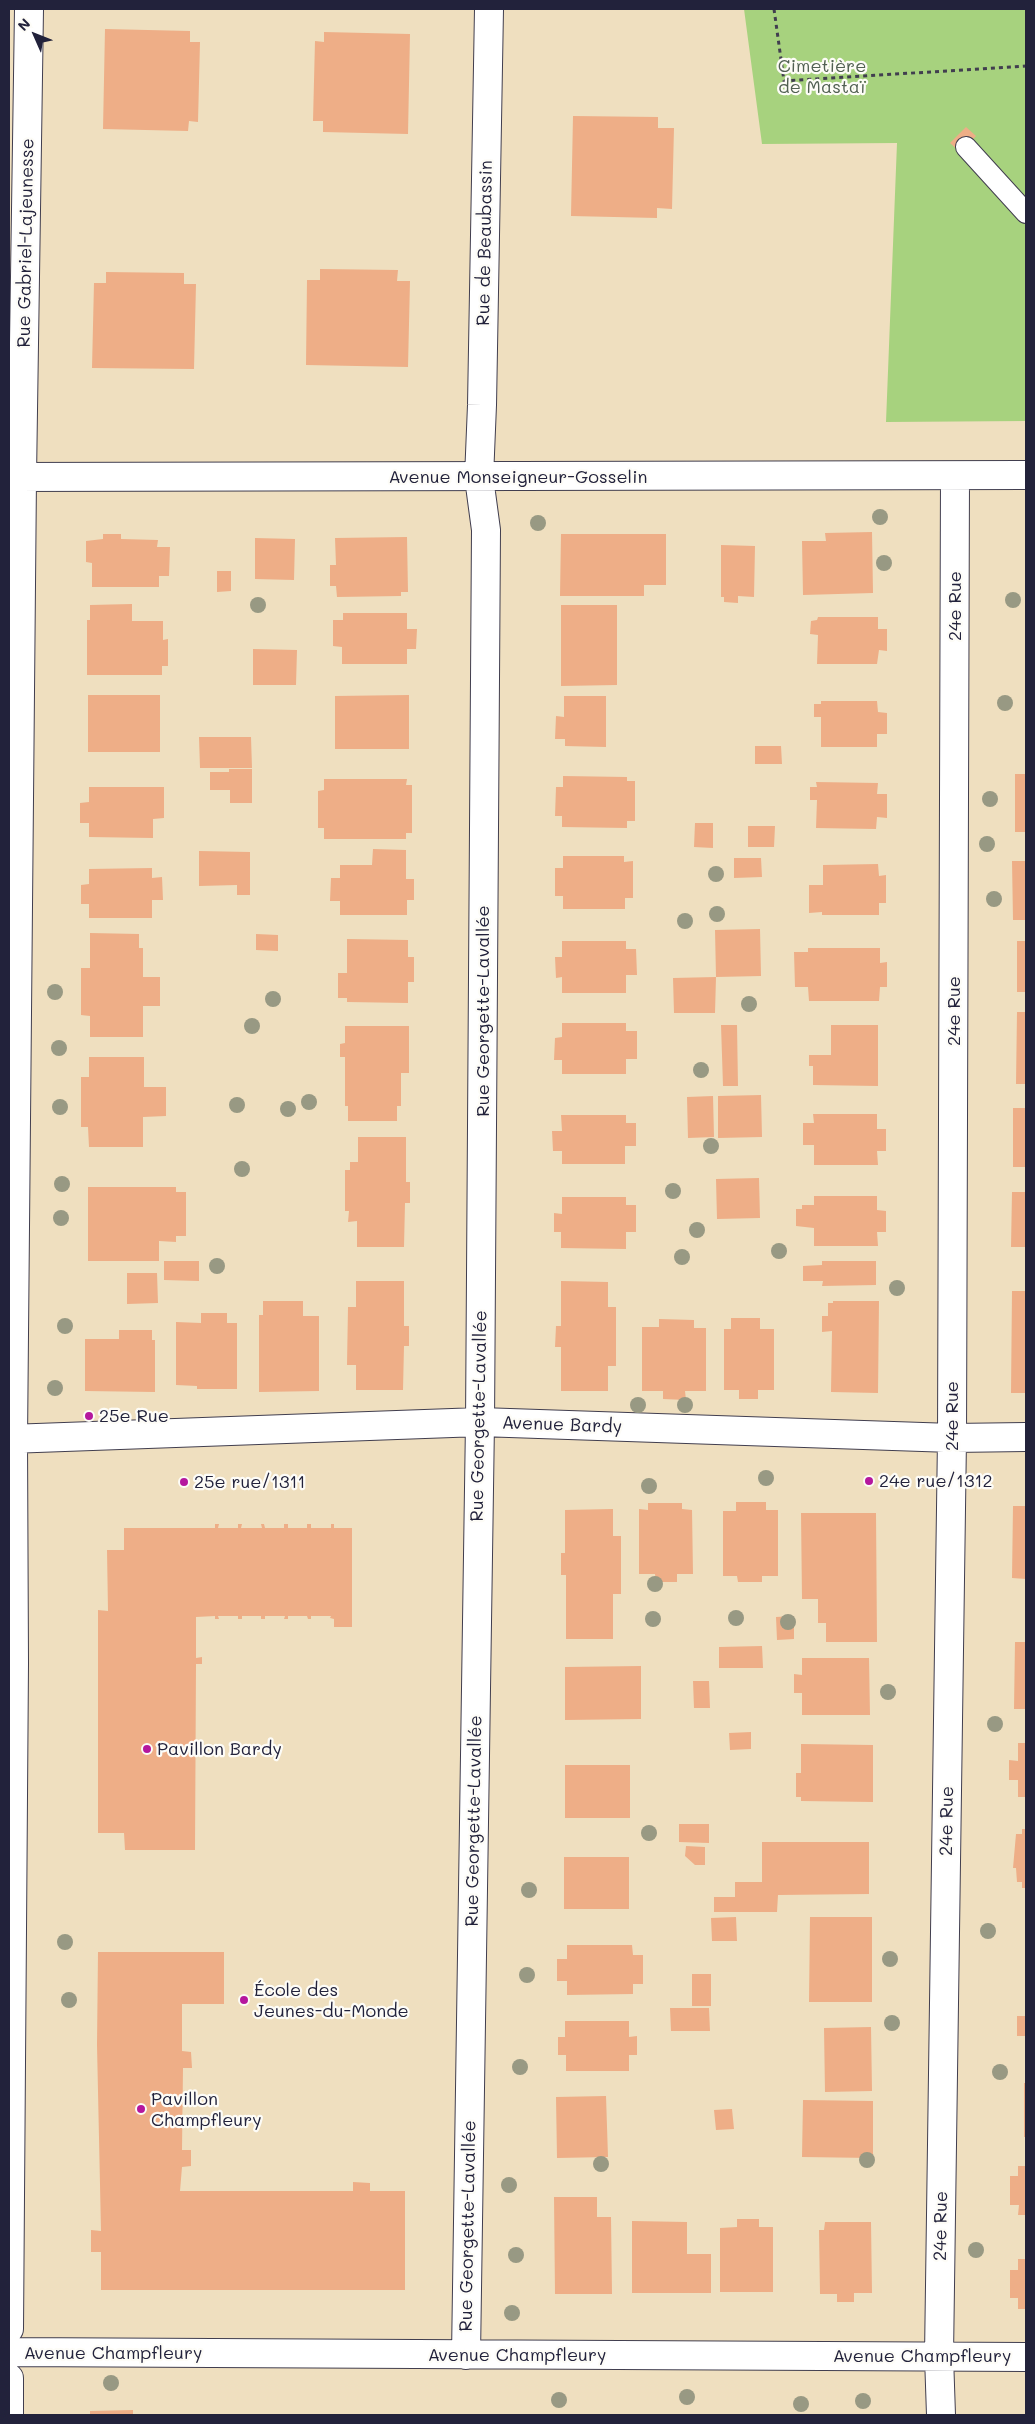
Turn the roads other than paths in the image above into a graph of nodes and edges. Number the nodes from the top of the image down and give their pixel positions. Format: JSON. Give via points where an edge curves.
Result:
{"nodes":[{"id":1,"x":29,"y":9,"type":"edge"},
{"id":2,"x":489,"y":9,"type":"edge"},
{"id":3,"x":966,"y":146,"type":"dead end"},
{"id":4,"x":1026,"y":213,"type":"edge"},
{"id":5,"x":1026,"y":475,"type":"edge"},
{"id":6,"x":956,"y":476,"type":"junction"},
{"id":7,"x":16,"y":477,"type":"edge"},
{"id":8,"x":479,"y":478,"type":"junction"},
{"id":9,"x":480,"y":1422,"type":"junction"},
{"id":10,"x":1026,"y":1437,"type":"edge"},
{"id":11,"x":952,"y":1438,"type":"junction"},
{"id":12,"x":11,"y":1439,"type":"edge"},
{"id":13,"x":11,"y":1663,"type":"edge"},
{"id":14,"x":9,"y":2329,"type":"edge"},
{"id":15,"x":9,"y":2352,"type":"edge"},
{"id":16,"x":466,"y":2355,"type":"junction"},
{"id":17,"x":939,"y":2356,"type":"junction"},
{"id":18,"x":1026,"y":2357,"type":"edge"},
{"id":19,"x":9,"y":2378,"type":"edge"},
{"id":20,"x":9,"y":2415,"type":"edge"},
{"id":21,"x":940,"y":2415,"type":"edge"}],
"edges":[{"from":1,"to":7,"type":"street","name":"Rue Gabriel-Lajeunesse"},
{"from":2,"to":8,"type":"street","name":"Rue de Beaubassin"},
{"from":3,"to":4,"type":"lane"},
{"from":5,"to":6,"type":"street","name":"Avenue Monseigneur-Gosselin"},
{"from":6,"to":8,"type":"street","name":"Avenue Monseigneur-Gosselin"},
{"from":6,"to":11,"type":"street","name":"24e Rue"},
{"from":7,"to":8,"type":"street","name":"Avenue Monseigneur-Gosselin"},
{"from":7,"to":12,"type":"street"},
{"from":8,"to":9,"type":"street","name":"Rue Georgette-Lavallée","via":[[486,530]]},
{"from":9,"to":11,"type":"street","name":"Avenue Bardy"},
{"from":9,"to":12,"type":"street","name":"Avenue Bardy"},
{"from":9,"to":16,"type":"street","name":"Rue Georgette-Lavallée"},
{"from":10,"to":11,"type":"street","name":"Avenue Bardy"},
{"from":11,"to":17,"type":"street","name":"24e Rue"},
{"from":12,"to":13,"type":"street"},
{"from":13,"to":14,"type":"street"},
{"from":15,"to":16,"type":"street","name":"Avenue Champfleury"},
{"from":16,"to":17,"type":"street","name":"Avenue Champfleury"},
{"from":17,"to":18,"type":"street","name":"Avenue Champfleury"},
{"from":17,"to":21,"type":"street","name":"24e Rue"},
{"from":19,"to":20,"type":"street"}]}
